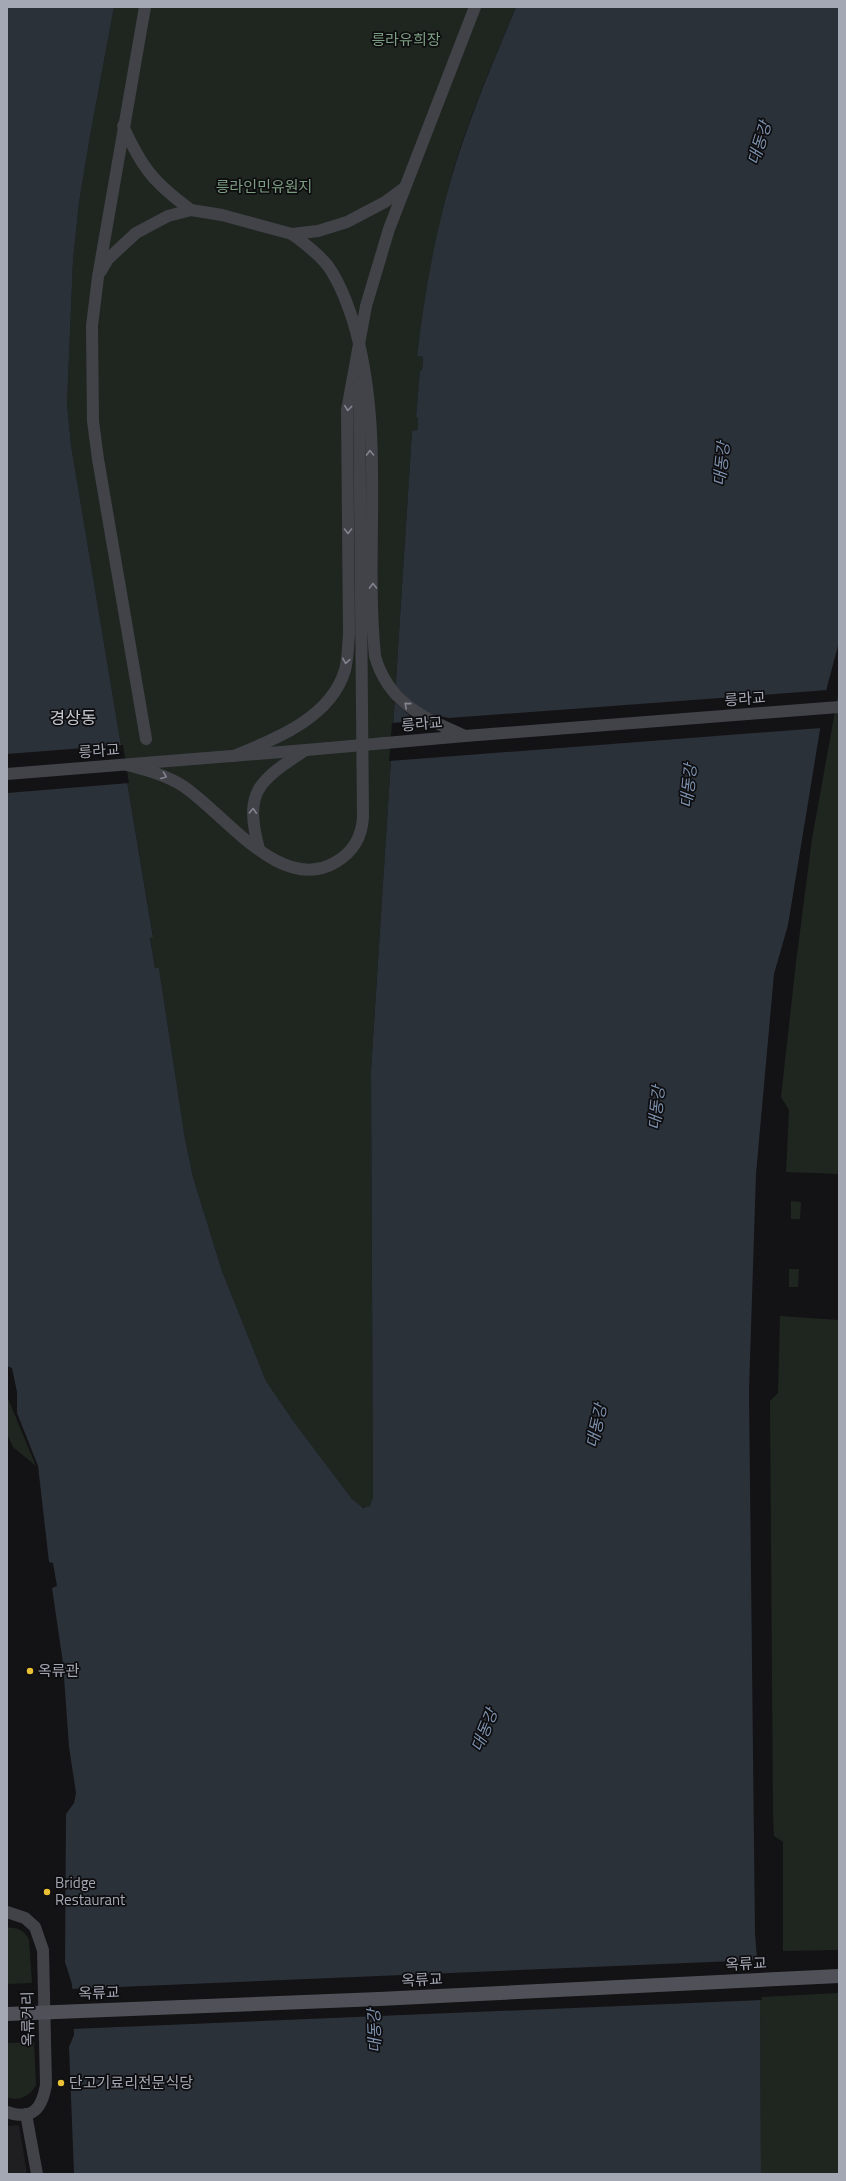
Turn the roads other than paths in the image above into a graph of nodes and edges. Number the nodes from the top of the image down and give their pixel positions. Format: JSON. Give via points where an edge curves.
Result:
{"nodes":[{"id":1,"x":145,"y":7,"type":"edge"},
{"id":2,"x":475,"y":7,"type":"edge"},
{"id":3,"x":123,"y":126,"type":"junction"},
{"id":4,"x":405,"y":187,"type":"junction"},
{"id":5,"x":191,"y":210,"type":"junction"},
{"id":6,"x":292,"y":234,"type":"junction"},
{"id":7,"x":98,"y":277,"type":"junction"},
{"id":8,"x":359,"y":342,"type":"junction"},
{"id":9,"x":839,"y":708,"type":"edge"},
{"id":10,"x":465,"y":736,"type":"junction"},
{"id":11,"x":146,"y":739,"type":"dead end"},
{"id":12,"x":306,"y":750,"type":"junction"},
{"id":13,"x":234,"y":756,"type":"junction"},
{"id":14,"x":127,"y":765,"type":"junction"},
{"id":15,"x":7,"y":774,"type":"edge"},
{"id":16,"x":259,"y":849,"type":"junction"},
{"id":17,"x":7,"y":1912,"type":"edge"},
{"id":18,"x":839,"y":1976,"type":"edge"},
{"id":19,"x":7,"y":2014,"type":"edge"},
{"id":20,"x":7,"y":2112,"type":"edge"},
{"id":21,"x":26,"y":2114,"type":"junction"},
{"id":22,"x":37,"y":2174,"type":"edge"}],
"edges":[{"from":1,"to":3,"type":"main road"},
{"from":2,"to":4,"type":"main road"},
{"from":3,"to":5,"type":"main road","via":[[132,146],[153,179]]},
{"from":3,"to":7,"type":"main road"},
{"from":4,"to":6,"type":"main road","via":[[385,202],[347,222],[318,231]]},
{"from":4,"to":8,"type":"main road","via":[[378,262]]},
{"from":5,"to":6,"type":"main road","via":[[222,215]]},
{"from":5,"to":7,"type":"main road","via":[[168,216],[136,233],[108,259]]},
{"from":6,"to":8,"type":"main road","via":[[328,266],[337,280],[346,299]]},
{"from":7,"to":11,"type":"main road","via":[[92,326],[93,421]]},
{"from":10,"to":8,"type":"main road","one_way":true,"via":[[415,712],[397,696],[382,676],[375,656],[370,410]]},
{"from":8,"to":13,"type":"main road","one_way":true,"via":[[347,410],[349,634],[344,670],[338,685],[321,707],[279,737]]},
{"from":8,"to":16,"type":"main road","via":[[363,817],[360,837],[343,859],[316,871],[302,871],[280,863]]},
{"from":9,"to":10,"type":"main road","name":"릉라교"},
{"from":10,"to":12,"type":"main road","name":"릉라교","bridge":true},
{"from":12,"to":13,"type":"main road","name":"릉라교"},
{"from":16,"to":12,"type":"main road","one_way":true,"via":[[252,811],[256,795],[274,773]]},
{"from":13,"to":14,"type":"main road","name":"릉라교"},
{"from":14,"to":15,"type":"main road","name":"릉라교"},
{"from":14,"to":16,"type":"main road","one_way":true,"via":[[174,780]]},
{"from":17,"to":21,"type":"main road","name":"옥류거리","via":[[25,1918],[35,1927],[43,1950],[46,2085],[44,2100],[32,2113]]},
{"from":18,"to":19,"type":"main road","name":"옥류교","bridge":true},
{"from":20,"to":21,"type":"main road"},
{"from":21,"to":22,"type":"main road"}]}
